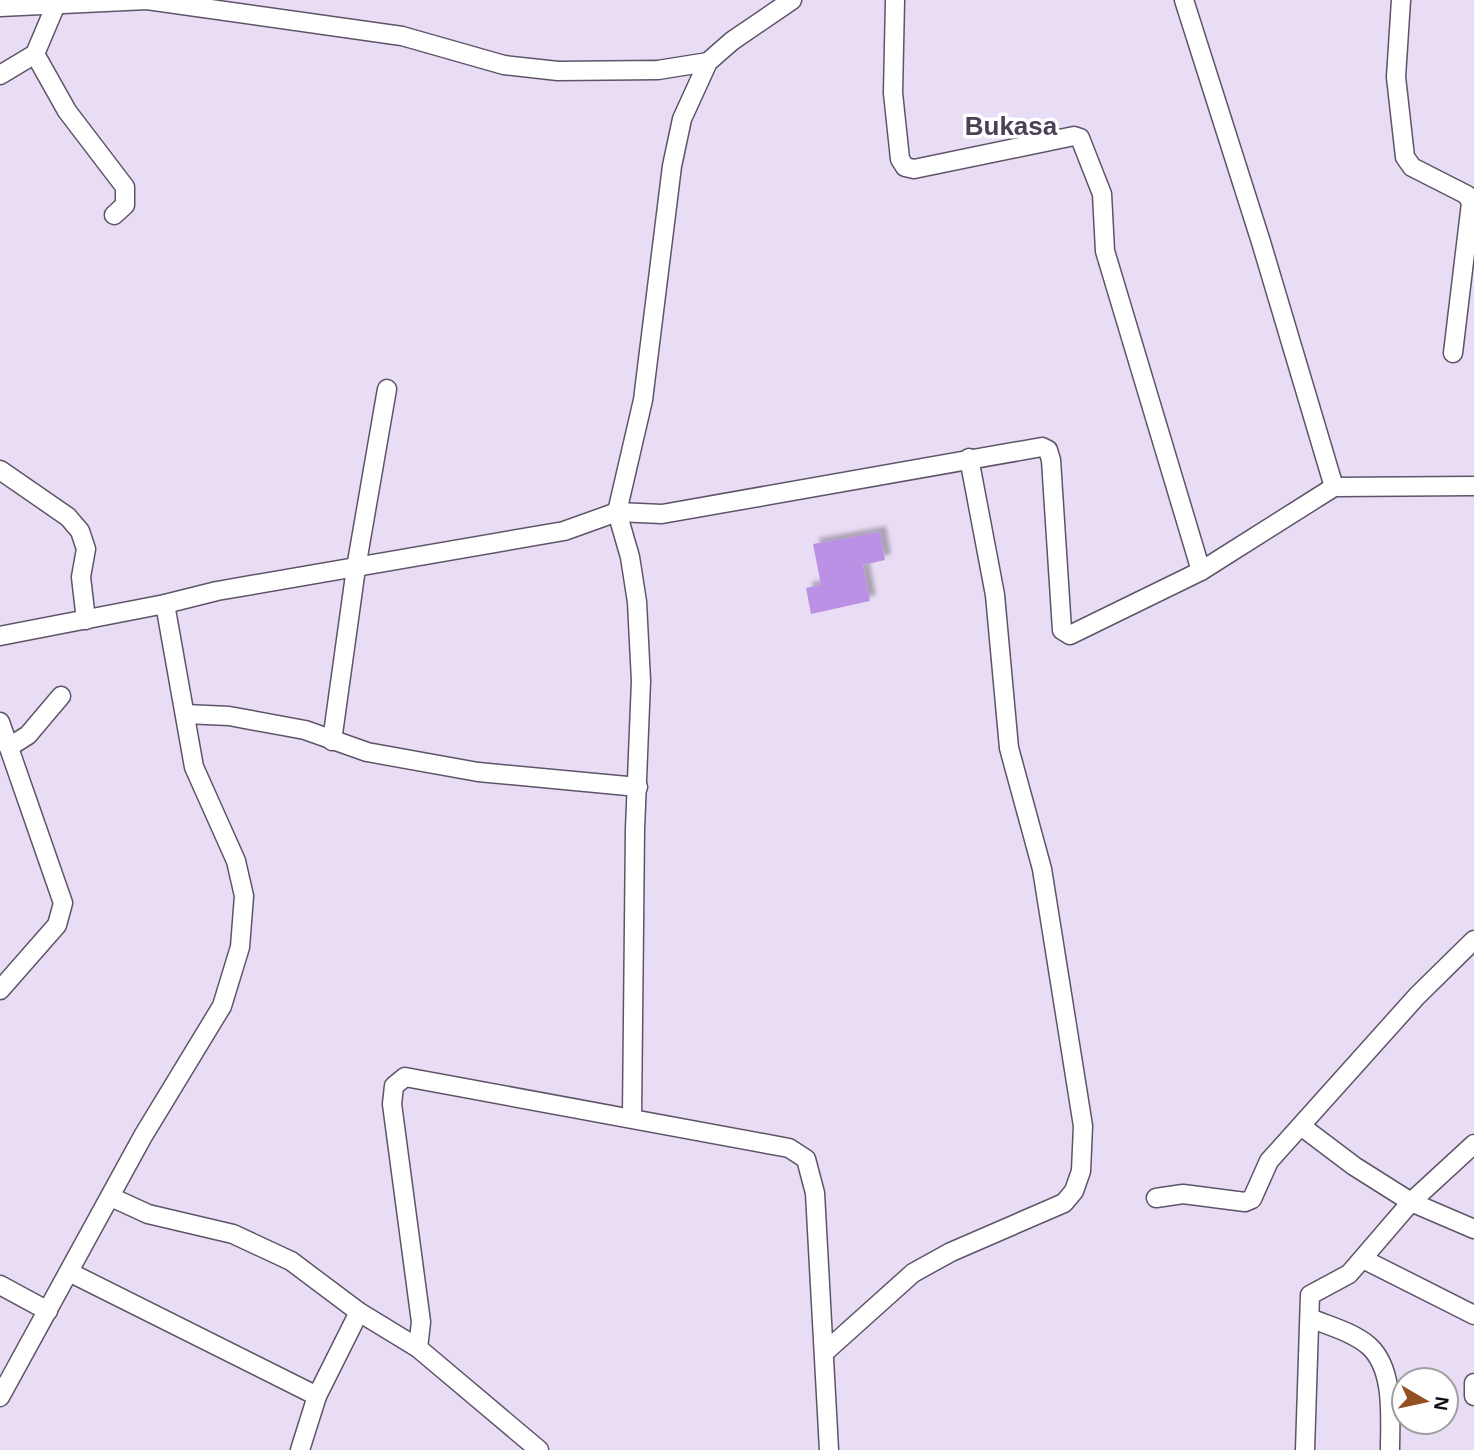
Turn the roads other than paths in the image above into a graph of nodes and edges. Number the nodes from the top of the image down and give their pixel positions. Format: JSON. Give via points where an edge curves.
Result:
{"nodes":[{"id":1,"x":793,"y":0,"type":"edge"},
{"id":2,"x":895,"y":0,"type":"edge"},
{"id":3,"x":1184,"y":0,"type":"edge"},
{"id":4,"x":1401,"y":0,"type":"edge"},
{"id":5,"x":57,"y":2,"type":"junction"},
{"id":6,"x":0,"y":7,"type":"edge"},
{"id":7,"x":35,"y":54,"type":"junction"},
{"id":8,"x":708,"y":62,"type":"junction"},
{"id":9,"x":0,"y":75,"type":"edge"},
{"id":10,"x":114,"y":215,"type":"dead end"},
{"id":11,"x":1453,"y":353,"type":"dead end"},
{"id":12,"x":387,"y":388,"type":"dead end"},
{"id":13,"x":969,"y":458,"type":"junction"},
{"id":14,"x":0,"y":470,"type":"edge"},
{"id":15,"x":1474,"y":486,"type":"edge"},
{"id":16,"x":1334,"y":488,"type":"junction"},
{"id":17,"x":617,"y":512,"type":"junction"},
{"id":18,"x":356,"y":568,"type":"junction"},
{"id":19,"x":1201,"y":571,"type":"junction"},
{"id":20,"x":165,"y":604,"type":"junction"},
{"id":21,"x":86,"y":620,"type":"junction"},
{"id":22,"x":0,"y":636,"type":"edge"},
{"id":23,"x":61,"y":696,"type":"dead end"},
{"id":24,"x":185,"y":714,"type":"junction"},
{"id":25,"x":0,"y":722,"type":"edge"},
{"id":26,"x":332,"y":741,"type":"junction"},
{"id":27,"x":9,"y":747,"type":"junction"},
{"id":28,"x":638,"y":787,"type":"junction"},
{"id":29,"x":1474,"y":940,"type":"edge"},
{"id":30,"x":0,"y":990,"type":"edge"},
{"id":31,"x":632,"y":1116,"type":"junction"},
{"id":32,"x":1301,"y":1126,"type":"junction"},
{"id":33,"x":1474,"y":1144,"type":"edge"},
{"id":34,"x":111,"y":1197,"type":"junction"},
{"id":35,"x":1156,"y":1198,"type":"dead end"},
{"id":36,"x":1411,"y":1202,"type":"junction"},
{"id":37,"x":1474,"y":1228,"type":"edge"},
{"id":38,"x":1363,"y":1259,"type":"junction"},
{"id":39,"x":69,"y":1272,"type":"junction"},
{"id":40,"x":0,"y":1285,"type":"edge"},
{"id":41,"x":48,"y":1311,"type":"junction"},
{"id":42,"x":359,"y":1312,"type":"junction"},
{"id":43,"x":1474,"y":1315,"type":"edge"},
{"id":44,"x":1310,"y":1318,"type":"junction"},
{"id":45,"x":418,"y":1348,"type":"junction"},
{"id":46,"x":825,"y":1352,"type":"junction"},
{"id":47,"x":1474,"y":1383,"type":"edge"},
{"id":48,"x":317,"y":1396,"type":"junction"},
{"id":49,"x":1474,"y":1396,"type":"edge"},
{"id":50,"x":0,"y":1397,"type":"edge"},
{"id":51,"x":300,"y":1450,"type":"edge"},
{"id":52,"x":539,"y":1450,"type":"edge"},
{"id":53,"x":829,"y":1450,"type":"edge"},
{"id":54,"x":1305,"y":1450,"type":"edge"},
{"id":55,"x":1390,"y":1450,"type":"edge"}],
"edges":[{"from":1,"to":8,"type":"street"},
{"from":2,"to":19,"type":"street","via":[[892,93],[900,159],[905,167],[1080,138],[1102,194],[1105,251]]},
{"from":3,"to":16,"type":"street"},
{"from":4,"to":11,"type":"street","via":[[1396,77],[1405,157],[1412,167],[1467,195],[1471,203]]},
{"from":5,"to":6,"type":"street"},
{"from":5,"to":7,"type":"street"},
{"from":5,"to":8,"type":"street","via":[[147,0],[208,8],[402,36],[504,65],[558,71],[658,70]]},
{"from":7,"to":9,"type":"street"},
{"from":7,"to":10,"type":"street","via":[[67,111],[125,187],[125,205]]},
{"from":8,"to":17,"type":"street","via":[[682,119],[672,166],[643,400]]},
{"from":12,"to":18,"type":"street"},
{"from":13,"to":17,"type":"street","via":[[662,514]]},
{"from":13,"to":19,"type":"street","via":[[1034,447],[1048,450],[1062,630],[1066,634]]},
{"from":13,"to":46,"type":"street","via":[[995,595],[1009,748],[1042,869],[1083,1126],[1081,1171],[1064,1203],[913,1273]]},
{"from":14,"to":21,"type":"street","via":[[68,517],[80,531],[86,549],[81,577]]},
{"from":15,"to":16,"type":"street"},
{"from":16,"to":19,"type":"street"},
{"from":17,"to":18,"type":"street","via":[[564,531]]},
{"from":17,"to":28,"type":"street","via":[[637,602],[641,681]]},
{"from":18,"to":20,"type":"street"},
{"from":18,"to":26,"type":"street"},
{"from":20,"to":21,"type":"street"},
{"from":20,"to":24,"type":"street"},
{"from":21,"to":22,"type":"street"},
{"from":23,"to":27,"type":"street","via":[[28,736]]},
{"from":24,"to":26,"type":"street","via":[[280,725]]},
{"from":24,"to":34,"type":"street","via":[[194,767],[236,861],[244,896],[242,935],[222,1006]]},
{"from":25,"to":27,"type":"street"},
{"from":26,"to":28,"type":"street","via":[[391,758],[478,772]]},
{"from":27,"to":30,"type":"street","via":[[63,903],[57,925]]},
{"from":28,"to":31,"type":"street"},
{"from":29,"to":32,"type":"street","via":[[1417,996]]},
{"from":31,"to":45,"type":"street","via":[[410,1076],[399,1080],[392,1104],[421,1322]]},
{"from":31,"to":46,"type":"street","via":[[789,1148],[806,1159],[815,1193]]},
{"from":32,"to":35,"type":"street","via":[[1269,1161],[1252,1199],[1183,1194]]},
{"from":32,"to":36,"type":"street"},
{"from":33,"to":36,"type":"street"},
{"from":34,"to":39,"type":"street"},
{"from":34,"to":42,"type":"street","via":[[148,1214],[219,1229],[269,1251],[316,1277]]},
{"from":36,"to":37,"type":"street"},
{"from":36,"to":38,"type":"street"},
{"from":38,"to":43,"type":"street"},
{"from":38,"to":44,"type":"street","via":[[1349,1274],[1310,1295]]},
{"from":39,"to":41,"type":"street"},
{"from":39,"to":48,"type":"street"},
{"from":40,"to":41,"type":"street"},
{"from":41,"to":50,"type":"street"},
{"from":42,"to":45,"type":"street"},
{"from":42,"to":48,"type":"street"},
{"from":44,"to":54,"type":"street"},
{"from":44,"to":55,"type":"street","via":[[1369,1346],[1383,1367]]},
{"from":45,"to":52,"type":"street"},
{"from":46,"to":53,"type":"street"},
{"from":47,"to":49,"type":"street"},
{"from":48,"to":51,"type":"street"}]}
